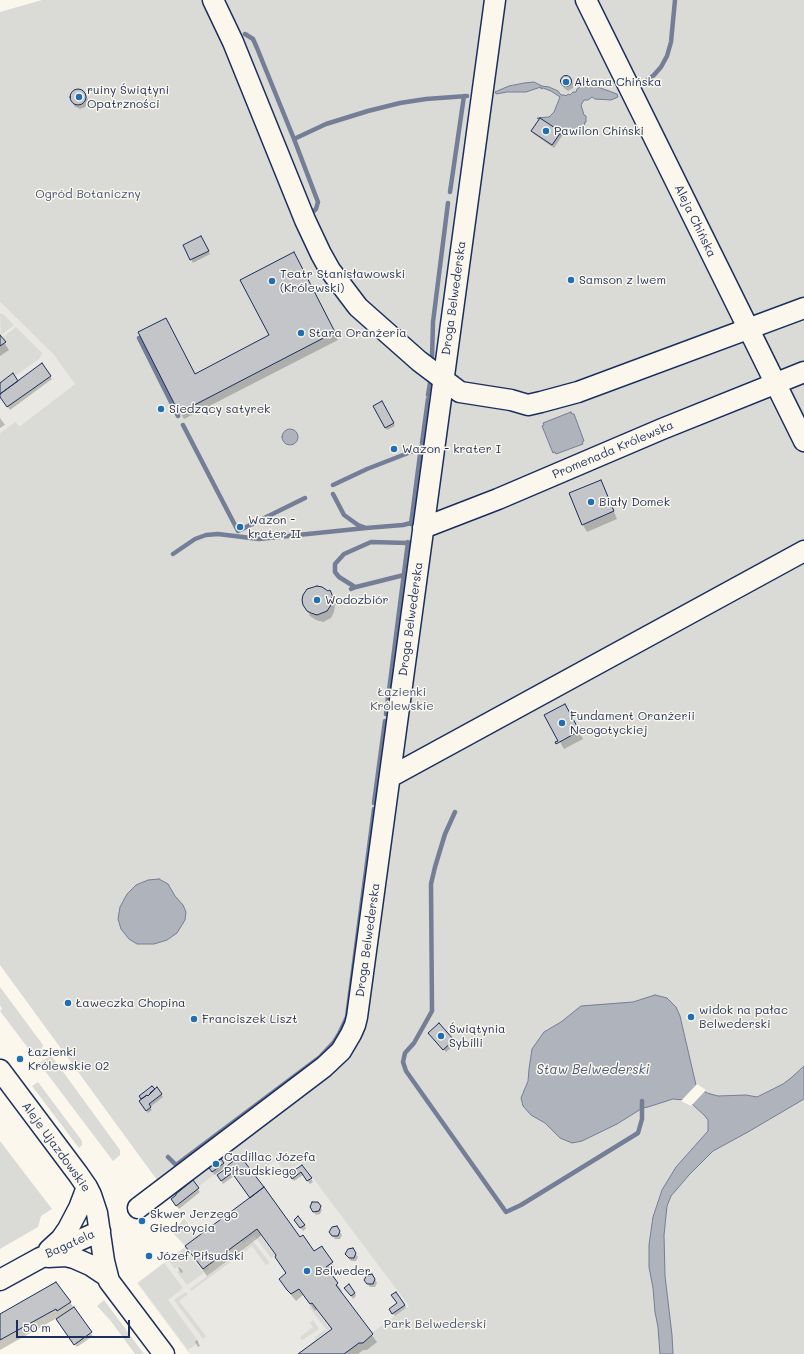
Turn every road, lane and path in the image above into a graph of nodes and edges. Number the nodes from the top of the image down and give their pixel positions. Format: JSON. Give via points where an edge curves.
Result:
{"nodes":[{"id":1,"x":213,"y":0,"type":"edge"},
{"id":2,"x":495,"y":0,"type":"edge"},
{"id":3,"x":586,"y":0,"type":"edge"},
{"id":4,"x":804,"y":308,"type":"edge"},
{"id":5,"x":749,"y":329,"type":"junction"},
{"id":6,"x":804,"y":372,"type":"edge"},
{"id":7,"x":443,"y":380,"type":"junction"},
{"id":8,"x":776,"y":384,"type":"junction"},
{"id":9,"x":804,"y":441,"type":"edge"},
{"id":10,"x":423,"y":528,"type":"junction"},
{"id":11,"x":804,"y":552,"type":"edge"},
{"id":12,"x":390,"y":777,"type":"junction"},
{"id":13,"x":0,"y":1070,"type":"edge"},
{"id":14,"x":87,"y":1187,"type":"junction"},
{"id":15,"x":138,"y":1208,"type":"dead end"},
{"id":16,"x":100,"y":1231,"type":"junction"},
{"id":17,"x":40,"y":1258,"type":"junction"},
{"id":18,"x":108,"y":1277,"type":"junction"},
{"id":19,"x":0,"y":1280,"type":"edge"},
{"id":20,"x":164,"y":1354,"type":"edge"}],
"edges":[{"from":1,"to":7,"type":"street","via":[[234,42],[320,254],[358,306]]},
{"from":2,"to":7,"type":"street","name":"Droga Belwederska"},
{"from":3,"to":5,"type":"street","name":"Aleja Chińska"},
{"from":4,"to":5,"type":"street"},
{"from":5,"to":7,"type":"street","via":[[578,392],[528,405],[460,392]]},
{"from":5,"to":8,"type":"street","name":"Aleja Chińska"},
{"from":6,"to":8,"type":"street","name":"Promenada Królewska"},
{"from":7,"to":10,"type":"street","name":"Droga Belwederska"},
{"from":8,"to":9,"type":"street","name":"Aleja Chińska"},
{"from":8,"to":10,"type":"street","name":"Promenada Królewska"},
{"from":10,"to":12,"type":"street","name":"Droga Belwederska"},
{"from":11,"to":12,"type":"street"},
{"from":12,"to":15,"type":"street","name":"Droga Belwederska","via":[[357,1017],[348,1039],[336,1057],[324,1067]]},
{"from":13,"to":14,"type":"street","name":"Aleje Ujazdowskie"},
{"from":14,"to":16,"type":"street","name":"Aleje Ujazdowskie"},
{"from":14,"to":17,"type":"street","name":"Bagatela","via":[[68,1229]]},
{"from":16,"to":17,"type":"street","name":"Bagatela"},
{"from":16,"to":18,"type":"street","name":"Aleje Ujazdowskie"},
{"from":17,"to":18,"type":"street","via":[[74,1258]]},
{"from":17,"to":19,"type":"street","name":"Bagatela"},
{"from":18,"to":20,"type":"street","via":[[112,1286]]}]}
